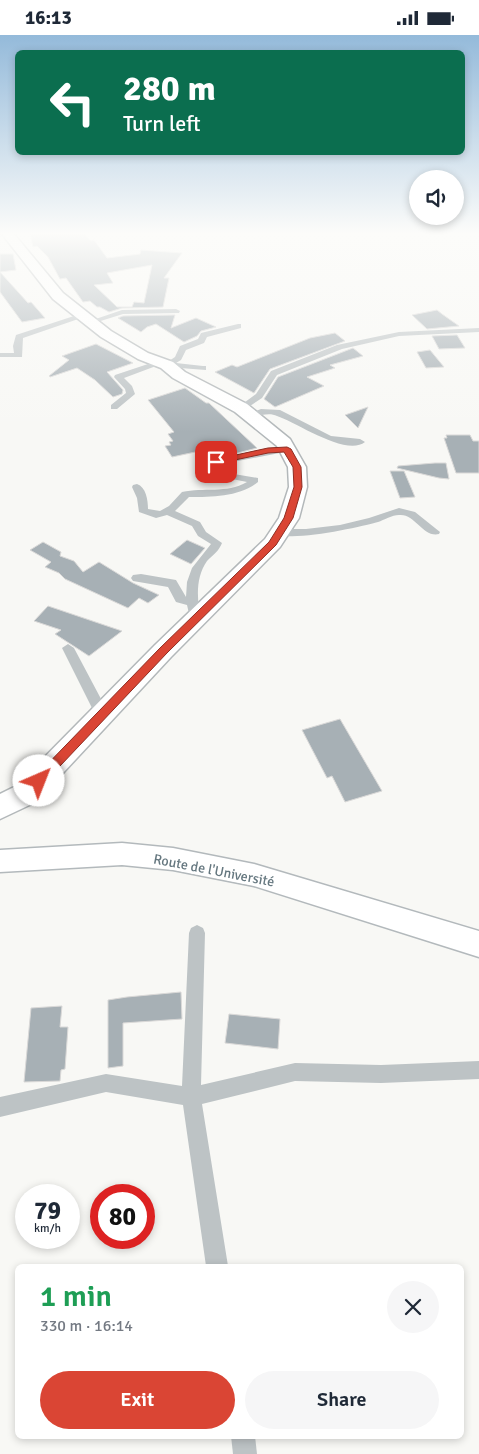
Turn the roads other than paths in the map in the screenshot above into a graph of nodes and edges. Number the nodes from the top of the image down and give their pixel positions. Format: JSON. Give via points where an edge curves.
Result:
{"nodes":[{"id":1,"x":63,"y":300,"type":"edge"},
{"id":2,"x":176,"y":311,"type":"dead end"},
{"id":3,"x":87,"y":319,"type":"junction"},
{"id":4,"x":238,"y":326,"type":"dead end"},
{"id":5,"x":479,"y":330,"type":"edge"},
{"id":6,"x":0,"y":355,"type":"edge"},
{"id":7,"x":164,"y":364,"type":"junction"},
{"id":8,"x":203,"y":368,"type":"dead end"},
{"id":9,"x":114,"y":407,"type":"dead end"},
{"id":10,"x":245,"y":411,"type":"junction"},
{"id":11,"x":360,"y":442,"type":"dead end"},
{"id":12,"x":287,"y":449,"type":"junction"},
{"id":13,"x":137,"y":487,"type":"dead end"},
{"id":14,"x":168,"y":512,"type":"junction"},
{"id":15,"x":278,"y":532,"type":"junction"},
{"id":16,"x":435,"y":532,"type":"dead end"},
{"id":17,"x":137,"y":579,"type":"dead end"},
{"id":18,"x":194,"y":611,"type":"junction"},
{"id":19,"x":68,"y":648,"type":"dead end"},
{"id":20,"x":102,"y":714,"type":"junction"},
{"id":21,"x":0,"y":807,"type":"edge"},
{"id":22,"x":0,"y":861,"type":"edge"},
{"id":23,"x":197,"y":933,"type":"dead end"},
{"id":24,"x":479,"y":944,"type":"edge"},
{"id":25,"x":479,"y":1070,"type":"edge"},
{"id":26,"x":191,"y":1097,"type":"junction"},
{"id":27,"x":0,"y":1107,"type":"edge"},
{"id":28,"x":217,"y":1264,"type":"edge"},
{"id":29,"x":243,"y":1439,"type":"edge"},
{"id":30,"x":245,"y":1454,"type":"edge"}],
"edges":[{"from":1,"to":3,"type":"highway"},
{"from":2,"to":3,"type":"street","via":[[122,312]]},
{"from":3,"to":6,"type":"street","via":[[19,337],[19,355]]},
{"from":3,"to":7,"type":"highway","via":[[143,356]]},
{"from":4,"to":7,"type":"street","via":[[204,335],[201,341],[183,348],[178,358]]},
{"from":5,"to":10,"type":"street","via":[[399,334],[340,347],[274,373]]},
{"from":7,"to":8,"type":"street"},
{"from":7,"to":9,"type":"street","via":[[118,377],[131,394]]},
{"from":7,"to":10,"type":"highway"},
{"from":10,"to":11,"type":"street","via":[[277,412],[328,437]]},
{"from":10,"to":12,"type":"highway"},
{"from":12,"to":14,"type":"street","via":[[216,462],[225,475],[255,480],[248,486],[226,491],[186,494]]},
{"from":12,"to":15,"type":"highway","via":[[297,467],[298,487],[289,518]]},
{"from":13,"to":14,"type":"street","via":[[142,495],[143,510],[149,514]]},
{"from":14,"to":18,"type":"street","via":[[196,524],[202,534],[217,543],[202,561],[194,578],[190,596]]},
{"from":15,"to":16,"type":"street","via":[[322,531],[387,517],[399,511],[411,514]]},
{"from":15,"to":18,"type":"highway","via":[[273,543]]},
{"from":17,"to":18,"type":"street","via":[[144,577],[160,584],[172,583],[180,599]]},
{"from":18,"to":20,"type":"highway"},
{"from":19,"to":20,"type":"street"},
{"from":20,"to":21,"type":"highway","via":[[26,794]]},
{"from":22,"to":24,"type":"main road","name":"Route de l'Université","via":[[122,854],[174,859],[254,875]]},
{"from":23,"to":26,"type":"street"},
{"from":25,"to":26,"type":"street","via":[[295,1073]]},
{"from":26,"to":27,"type":"street","via":[[106,1083]]},
{"from":26,"to":28,"type":"street"},
{"from":29,"to":30,"type":"street"}]}
